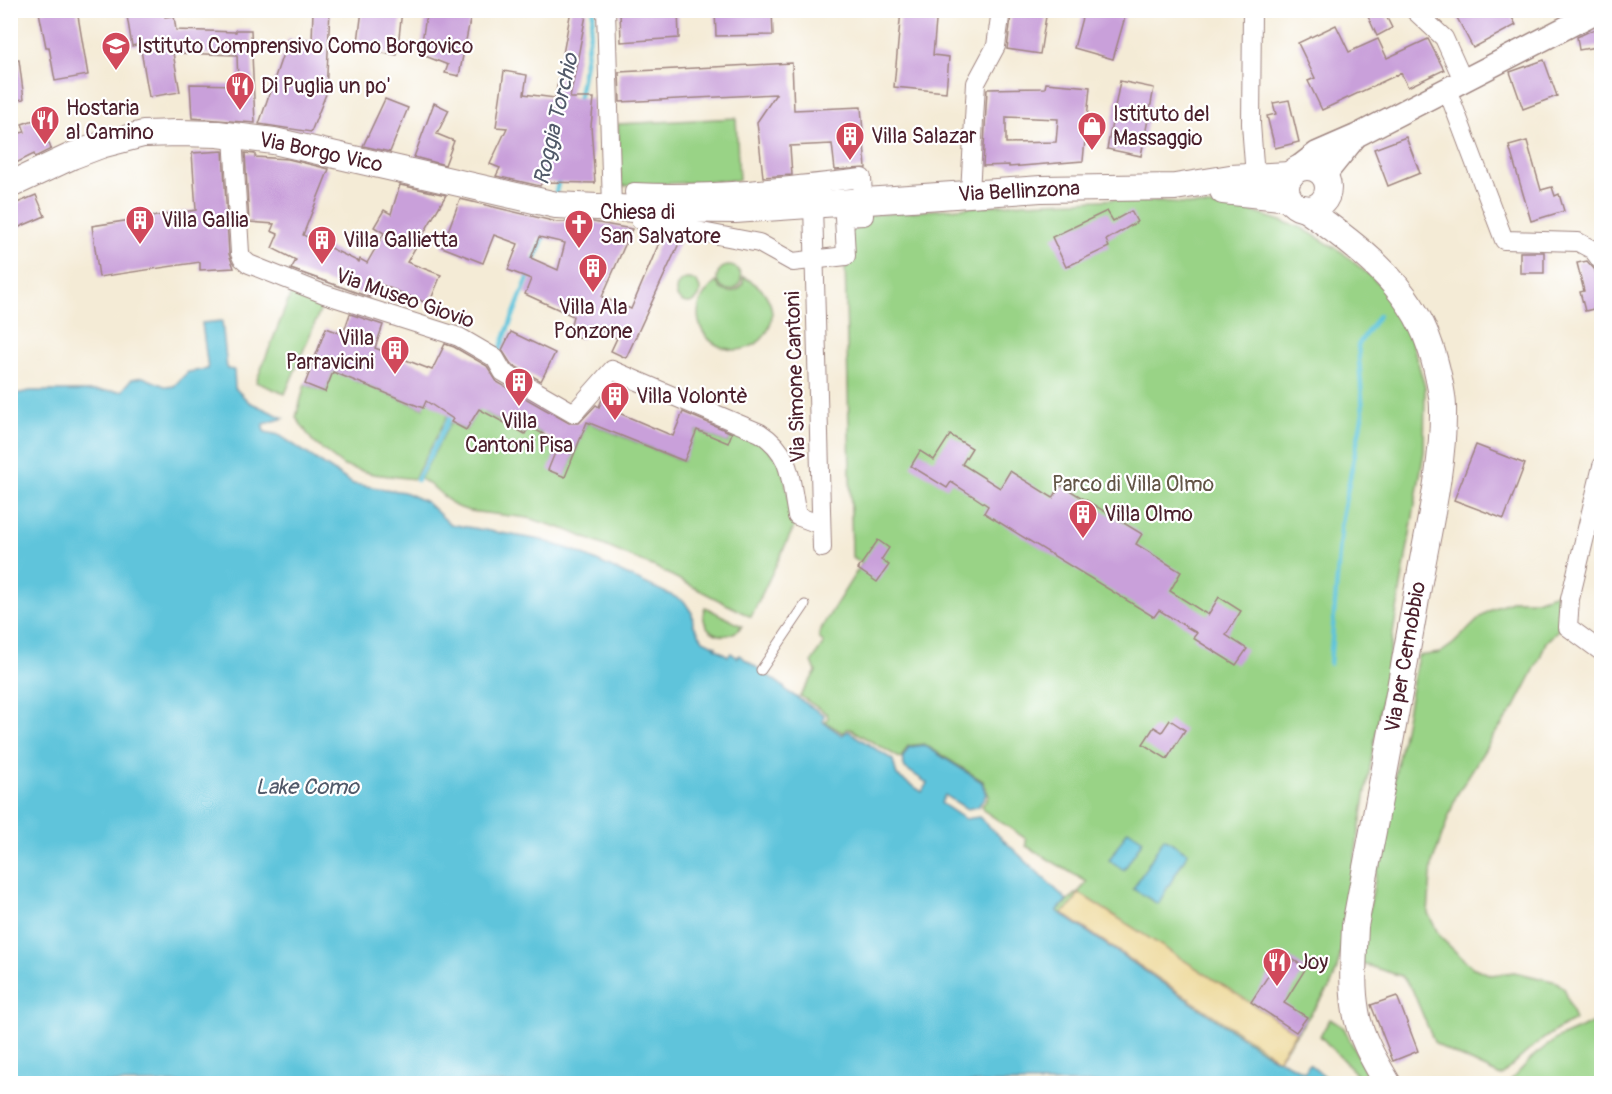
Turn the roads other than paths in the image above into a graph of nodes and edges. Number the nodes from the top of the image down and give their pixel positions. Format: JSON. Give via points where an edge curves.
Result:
{"nodes":[{"id":1,"x":606,"y":10,"type":"edge"},
{"id":2,"x":1001,"y":10,"type":"edge"},
{"id":3,"x":1252,"y":10,"type":"edge"},
{"id":4,"x":1414,"y":10,"type":"edge"},
{"id":5,"x":1600,"y":10,"type":"edge"},
{"id":6,"x":1455,"y":85,"type":"junction"},
{"id":7,"x":233,"y":136,"type":"junction"},
{"id":8,"x":1356,"y":136,"type":"junction"},
{"id":9,"x":1256,"y":177,"type":"junction"},
{"id":10,"x":1173,"y":184,"type":"junction"},
{"id":11,"x":1327,"y":184,"type":"junction"},
{"id":12,"x":10,"y":185,"type":"edge"},
{"id":13,"x":1295,"y":188,"type":"junction"},
{"id":14,"x":969,"y":193,"type":"junction"},
{"id":15,"x":863,"y":200,"type":"junction"},
{"id":16,"x":813,"y":204,"type":"junction"},
{"id":17,"x":612,"y":207,"type":"junction"},
{"id":18,"x":638,"y":209,"type":"junction"},
{"id":19,"x":1359,"y":250,"type":"junction"},
{"id":20,"x":814,"y":259,"type":"junction"},
{"id":21,"x":1602,"y":262,"type":"edge"},
{"id":22,"x":1602,"y":466,"type":"edge"},
{"id":23,"x":822,"y":525,"type":"junction"},
{"id":24,"x":822,"y":548,"type":"dead end"},
{"id":25,"x":805,"y":605,"type":"dead end"},
{"id":26,"x":1602,"y":652,"type":"edge"},
{"id":27,"x":761,"y":670,"type":"dead end"},
{"id":28,"x":1388,"y":1083,"type":"edge"}],
"edges":[{"from":1,"to":17,"type":"street"},
{"from":2,"to":14,"type":"street","via":[[996,46],[976,83]]},
{"from":3,"to":9,"type":"street","via":[[1251,123]]},
{"from":4,"to":6,"type":"street","via":[[1444,38]]},
{"from":5,"to":6,"type":"street"},
{"from":6,"to":8,"type":"street"},
{"from":6,"to":21,"type":"street","via":[[1504,240],[1578,242],[1593,250]]},
{"from":7,"to":12,"type":"main road","name":"Via Borgo Vico","via":[[134,136],[72,156]]},
{"from":7,"to":17,"type":"main road","name":"Via Borgo Vico","via":[[352,157],[556,205]]},
{"from":7,"to":23,"type":"street","name":"Via Museo Giovio","via":[[240,253],[245,261],[324,294],[459,337],[495,358],[503,372],[574,413],[612,370],[760,433],[784,455],[797,516]]},
{"from":8,"to":11,"type":"street","via":[[1328,171]]},
{"from":8,"to":13,"type":"street","via":[[1317,153]]},
{"from":9,"to":10,"type":"main road","name":"Via Bellinzona"},
{"from":9,"to":13,"type":"main road","name":"Via Bellinzona"},
{"from":10,"to":13,"type":"main road","name":"Via Bellinzona"},
{"from":10,"to":14,"type":"main road","name":"Via Bellinzona"},
{"from":11,"to":13,"type":"main road","via":[[1326,196],[1318,205]]},
{"from":11,"to":13,"type":"main road","via":[[1318,170],[1303,167]]},
{"from":11,"to":19,"type":"main road","name":"Via per Cernobbio"},
{"from":13,"to":19,"type":"main road","name":"Via per Cernobbio"},
{"from":14,"to":15,"type":"main road","name":"Via Bellinzona"},
{"from":15,"to":16,"type":"main road","name":"Via Bellinzona"},
{"from":15,"to":18,"type":"street","via":[[862,178],[767,189],[633,192]]},
{"from":15,"to":20,"type":"street","via":[[864,216],[844,218],[846,256]]},
{"from":16,"to":18,"type":"main road","name":"Via Borgo Vico","via":[[735,210]]},
{"from":16,"to":20,"type":"street","name":"Via Simone Cantoni"},
{"from":17,"to":18,"type":"main road","name":"Via Borgo Vico"},
{"from":18,"to":20,"type":"street","via":[[640,220],[759,243],[793,262]]},
{"from":19,"to":28,"type":"main road","name":"Via per Cernobbio","via":[[1406,297],[1430,345],[1443,405],[1440,453],[1409,641],[1355,926],[1356,1012],[1368,1046]]},
{"from":20,"to":23,"type":"street","name":"Via Simone Cantoni"},
{"from":22,"to":26,"type":"street","via":[[1570,599],[1568,627]]},
{"from":23,"to":24,"type":"street","name":"Via Simone Cantoni"},
{"from":25,"to":27,"type":"lane"}]}
